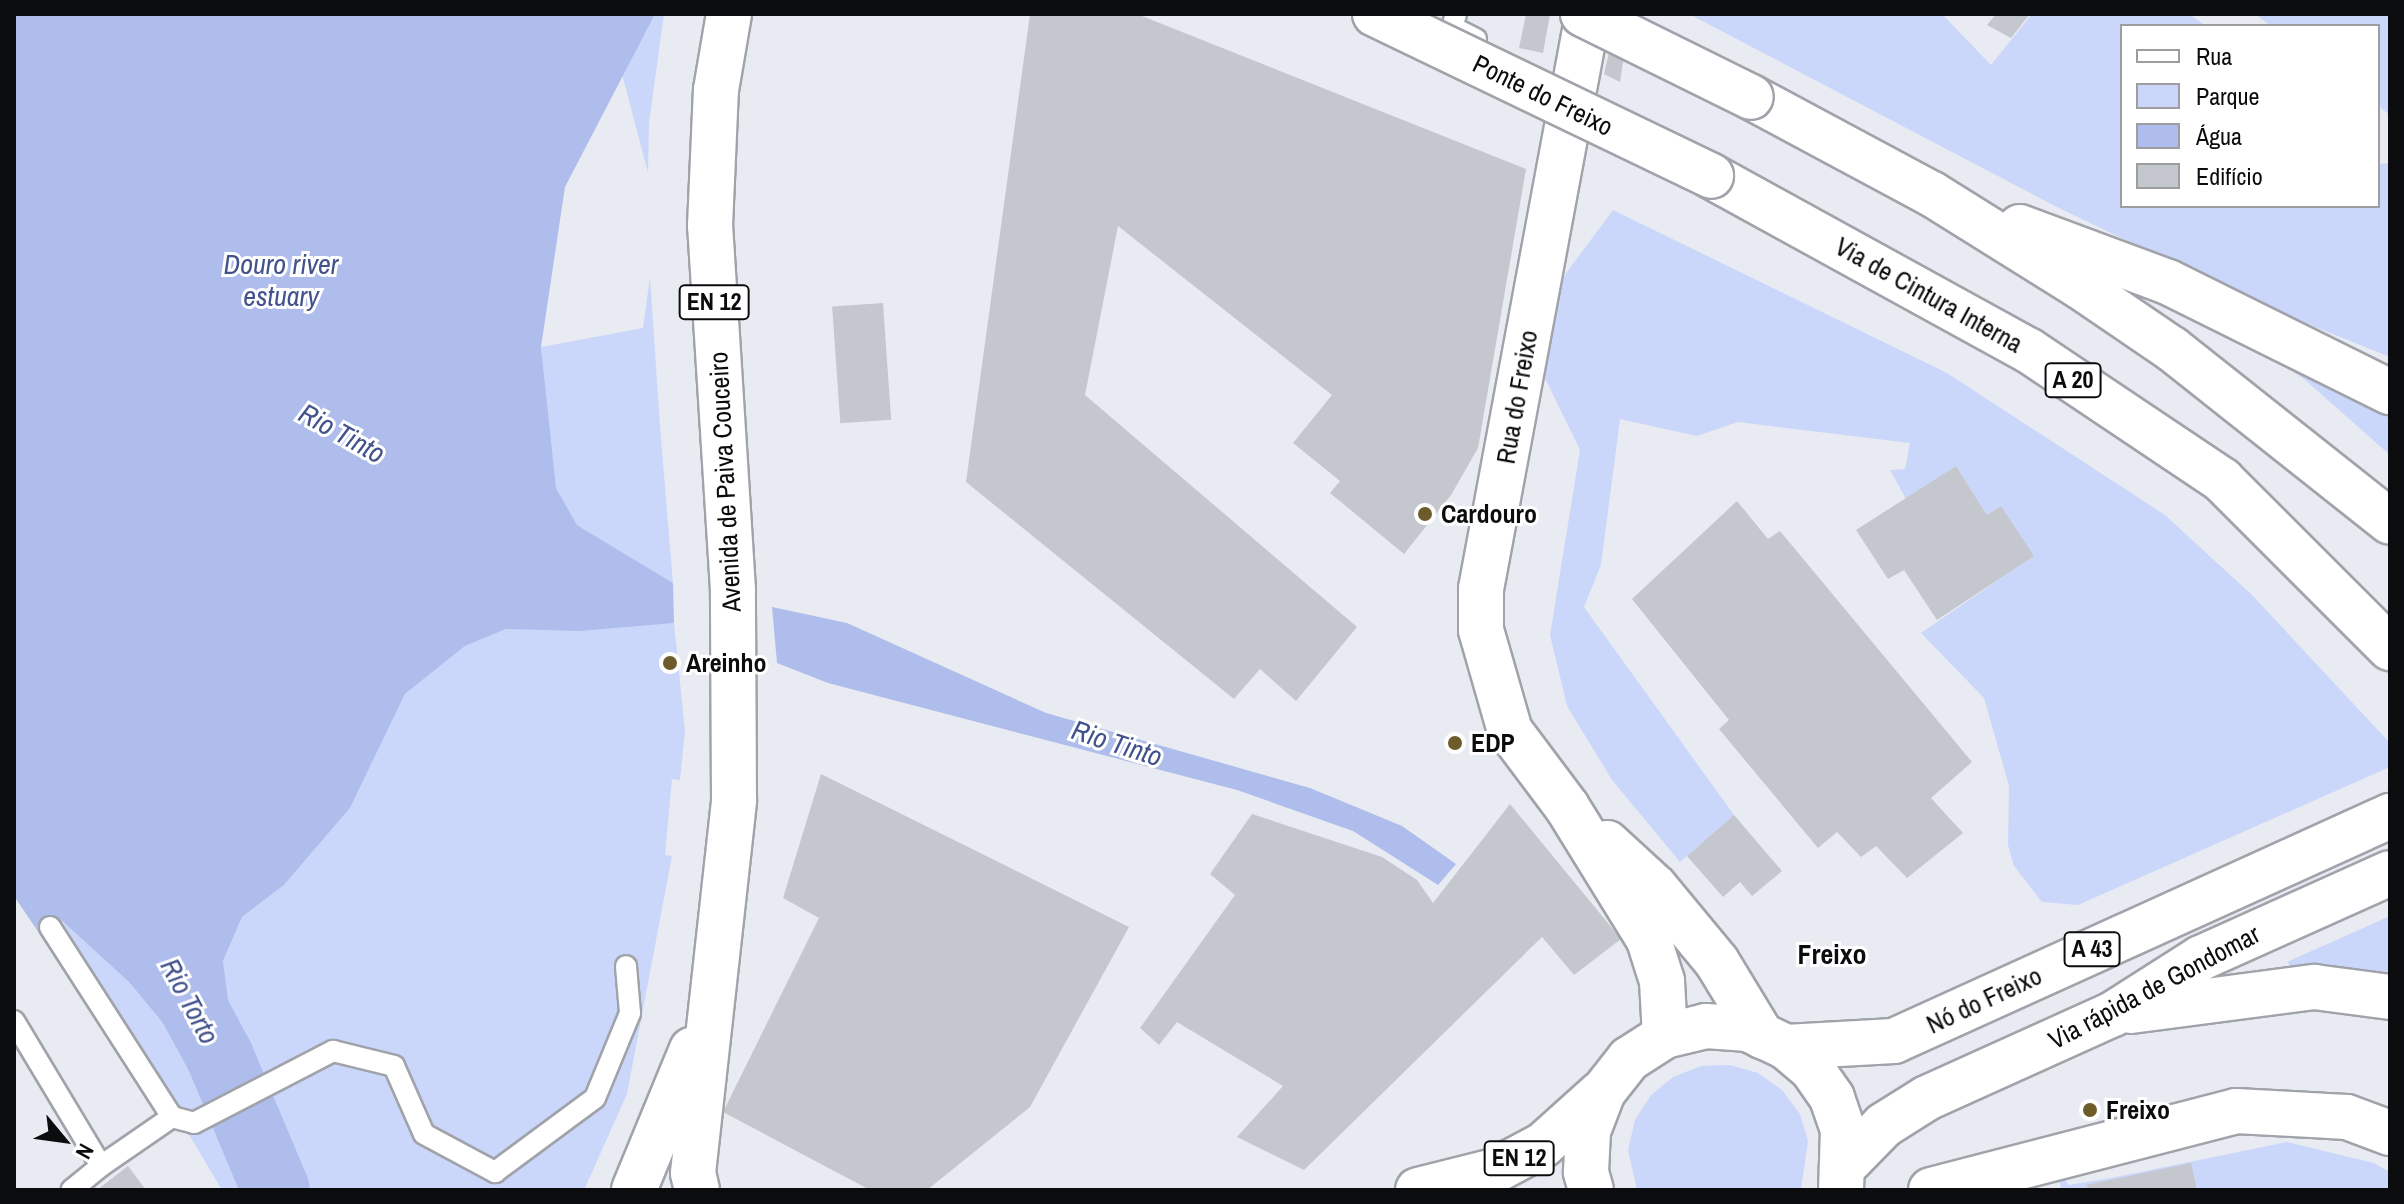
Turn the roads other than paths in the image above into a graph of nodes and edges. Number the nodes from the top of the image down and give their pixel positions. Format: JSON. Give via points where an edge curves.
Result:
{"nodes":[{"id":1,"x":729,"y":14,"type":"edge"},
{"id":2,"x":1375,"y":14,"type":"edge"},
{"id":3,"x":1424,"y":14,"type":"edge"},
{"id":4,"x":1586,"y":14,"type":"edge"},
{"id":5,"x":1454,"y":21,"type":"edge"},
{"id":6,"x":1572,"y":87,"type":"junction"},
{"id":7,"x":1711,"y":176,"type":"joint"},
{"id":8,"x":1932,"y":194,"type":"junction"},
{"id":9,"x":2390,"y":392,"type":"edge"},
{"id":10,"x":2390,"y":522,"type":"edge"},
{"id":11,"x":2390,"y":648,"type":"edge"},
{"id":12,"x":1567,"y":807,"type":"junction"},
{"id":13,"x":2390,"y":816,"type":"edge"},
{"id":14,"x":2390,"y":873,"type":"edge"},
{"id":15,"x":50,"y":927,"type":"dead end"},
{"id":16,"x":626,"y":966,"type":"dead end"},
{"id":17,"x":2390,"y":997,"type":"edge"},
{"id":18,"x":712,"y":998,"type":"junction"},
{"id":19,"x":2113,"y":1014,"type":"junction"},
{"id":20,"x":14,"y":1021,"type":"edge"},
{"id":21,"x":1665,"y":1036,"type":"junction"},
{"id":22,"x":1774,"y":1041,"type":"junction"},
{"id":23,"x":1603,"y":1092,"type":"junction"},
{"id":24,"x":172,"y":1117,"type":"junction"},
{"id":25,"x":2390,"y":1133,"type":"edge"},
{"id":26,"x":101,"y":1166,"type":"junction"},
{"id":27,"x":1843,"y":1178,"type":"edge"},
{"id":28,"x":71,"y":1190,"type":"edge"},
{"id":29,"x":634,"y":1190,"type":"edge"},
{"id":30,"x":697,"y":1190,"type":"edge"},
{"id":31,"x":1418,"y":1190,"type":"edge"},
{"id":32,"x":1591,"y":1190,"type":"edge"},
{"id":33,"x":1931,"y":1190,"type":"edge"}],
"edges":[{"from":1,"to":18,"type":"main road","name":"Avenida de Paiva Couceiro","number":"EN 12","via":[[716,90],[710,226],[733,590],[734,799]]},
{"from":2,"to":7,"type":"main road","name":"Ponte do Freixo","number":"A 20","bridge":true},
{"from":3,"to":5,"type":"lane"},
{"from":4,"to":6,"type":"main road","name":"Rua do Freixo"},
{"from":4,"to":8,"type":"main road","bridge":true},
{"from":5,"to":6,"type":"lane"},
{"from":6,"to":12,"type":"main road","name":"Rua do Freixo","via":[[1480,611],[1486,658],[1510,731]]},
{"from":7,"to":11,"type":"main road","name":"Via de Cintura Interna","number":"A 20","via":[[2028,350],[2222,480]]},
{"from":8,"to":9,"type":"main road","via":[[2168,282]]},
{"from":8,"to":10,"type":"main road","via":[[2172,349]]},
{"from":12,"to":21,"type":"main road","name":"Rua do Freixo","via":[[1649,940],[1662,981]]},
{"from":12,"to":22,"type":"main road","name":"Rua do Freixo","via":[[1655,887]]},
{"from":13,"to":22,"type":"main road","name":"Nó do Freixo","number":"A 43","via":[[1894,1041]]},
{"from":14,"to":19,"type":"main road","name":"Via rápida de Gondomar","number":"A 43","via":[[2201,958]]},
{"from":15,"to":24,"type":"lane"},
{"from":16,"to":24,"type":"lane","via":[[630,1013],[595,1098],[495,1172],[424,1134],[394,1066],[333,1051],[194,1123]]},
{"from":17,"to":19,"type":"main road","via":[[2314,987]]},
{"from":18,"to":29,"type":"main road","name":"Avenida de Paiva Couceiro"},
{"from":18,"to":30,"type":"main road","name":"Avenida de Paiva Couceiro","via":[[693,1173]]},
{"from":19,"to":27,"type":"main road","name":"Via rápida de Gondomar","number":"A 43","via":[[1927,1098],[1884,1125]]},
{"from":20,"to":26,"type":"lane"},
{"from":21,"to":22,"type":"main road","number":"EN 12","via":[[1706,1026]]},
{"from":21,"to":23,"type":"main road","number":"EN 12","via":[[1629,1059]]},
{"from":22,"to":27,"type":"main road","via":[[1812,1069],[1832,1098],[1843,1130]]},
{"from":23,"to":31,"type":"main road","number":"EN 12","via":[[1543,1145],[1494,1171]]},
{"from":23,"to":32,"type":"main road","number":"EN 12","via":[[1588,1131],[1586,1172]]},
{"from":24,"to":26,"type":"lane"},
{"from":25,"to":33,"type":"main road","via":[[2347,1117],[2236,1111]]},
{"from":26,"to":28,"type":"lane"}]}
